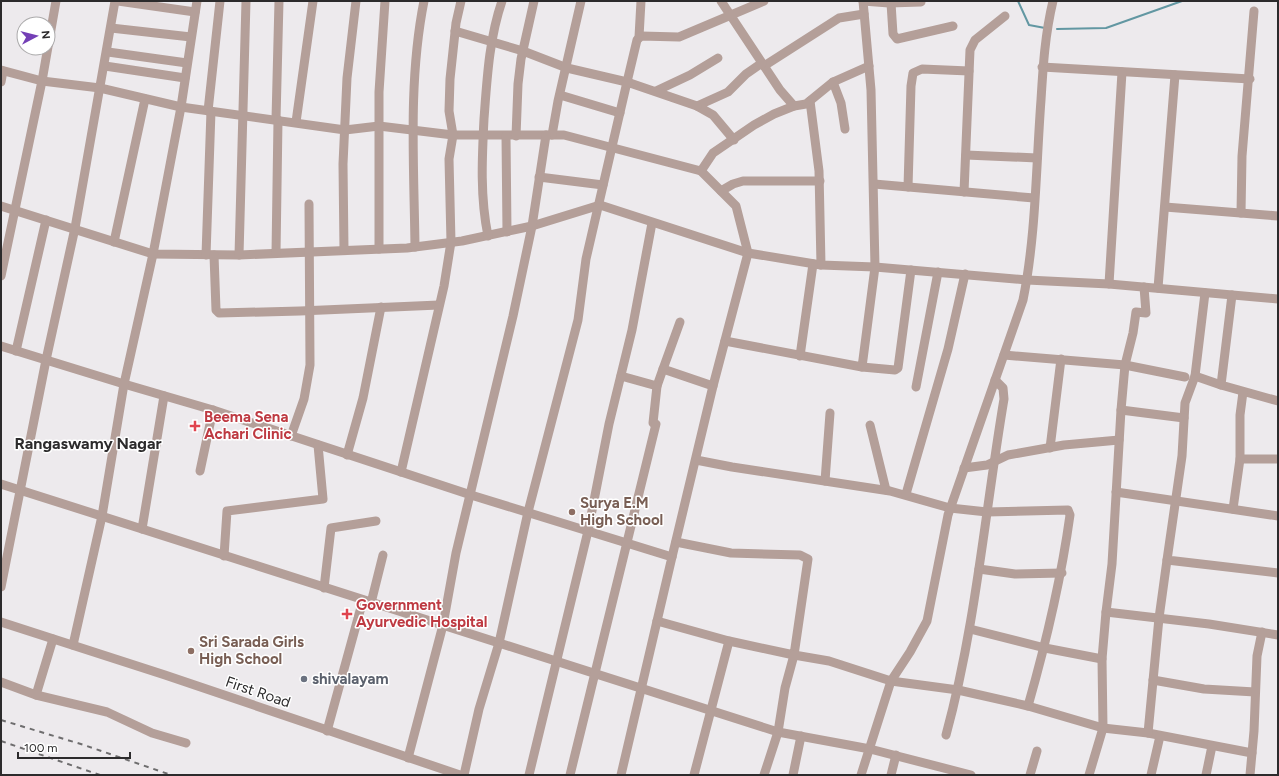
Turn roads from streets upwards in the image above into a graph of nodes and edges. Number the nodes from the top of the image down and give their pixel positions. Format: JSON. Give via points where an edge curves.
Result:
{"nodes":[{"id":1,"x":56,"y":1,"type":"edge"},
{"id":2,"x":116,"y":1,"type":"edge"},
{"id":3,"x":197,"y":1,"type":"edge"},
{"id":4,"x":220,"y":1,"type":"edge"},
{"id":5,"x":246,"y":1,"type":"edge"},
{"id":6,"x":279,"y":1,"type":"edge"},
{"id":7,"x":313,"y":1,"type":"edge"},
{"id":8,"x":356,"y":1,"type":"edge"},
{"id":9,"x":385,"y":1,"type":"edge"},
{"id":10,"x":424,"y":1,"type":"edge"},
{"id":11,"x":461,"y":1,"type":"edge"},
{"id":12,"x":502,"y":1,"type":"edge"},
{"id":13,"x":534,"y":1,"type":"edge"},
{"id":14,"x":581,"y":1,"type":"edge"},
{"id":15,"x":641,"y":1,"type":"edge"},
{"id":16,"x":721,"y":1,"type":"edge"},
{"id":17,"x":764,"y":1,"type":"edge"},
{"id":18,"x":863,"y":1,"type":"edge"},
{"id":19,"x":1053,"y":1,"type":"edge"},
{"id":20,"x":921,"y":2,"type":"edge"},
{"id":21,"x":891,"y":3,"type":"junction"},
{"id":22,"x":170,"y":5,"type":"edge"},
{"id":23,"x":1254,"y":11,"type":"dead end"},
{"id":24,"x":195,"y":12,"type":"junction"},
{"id":25,"x":864,"y":14,"type":"junction"},
{"id":26,"x":731,"y":16,"type":"junction"},
{"id":27,"x":1005,"y":16,"type":"dead end"},
{"id":28,"x":953,"y":26,"type":"dead end"},
{"id":29,"x":111,"y":28,"type":"junction"},
{"id":30,"x":455,"y":31,"type":"junction"},
{"id":31,"x":191,"y":37,"type":"junction"},
{"id":32,"x":639,"y":37,"type":"junction"},
{"id":33,"x":491,"y":42,"type":"junction"},
{"id":34,"x":523,"y":51,"type":"junction"},
{"id":35,"x":108,"y":52,"type":"junction"},
{"id":36,"x":718,"y":58,"type":"dead end"},
{"id":37,"x":187,"y":63,"type":"junction"},
{"id":38,"x":763,"y":64,"type":"junction"},
{"id":39,"x":105,"y":66,"type":"junction"},
{"id":40,"x":869,"y":66,"type":"junction"},
{"id":41,"x":1042,"y":67,"type":"junction"},
{"id":42,"x":567,"y":68,"type":"junction"},
{"id":43,"x":2,"y":70,"type":"edge"},
{"id":44,"x":968,"y":71,"type":"junction"},
{"id":45,"x":1122,"y":72,"type":"junction"},
{"id":46,"x":1175,"y":75,"type":"junction"},
{"id":47,"x":185,"y":78,"type":"junction"},
{"id":48,"x":1250,"y":79,"type":"junction"},
{"id":49,"x":42,"y":81,"type":"junction"},
{"id":50,"x":1,"y":82,"type":"edge"},
{"id":51,"x":627,"y":82,"type":"junction"},
{"id":52,"x":833,"y":82,"type":"junction"},
{"id":53,"x":100,"y":88,"type":"junction"},
{"id":54,"x":656,"y":91,"type":"junction"},
{"id":55,"x":560,"y":95,"type":"junction"},
{"id":56,"x":145,"y":99,"type":"junction"},
{"id":57,"x":810,"y":101,"type":"junction"},
{"id":58,"x":697,"y":106,"type":"junction"},
{"id":59,"x":794,"y":106,"type":"junction"},
{"id":60,"x":181,"y":107,"type":"junction"},
{"id":61,"x":209,"y":111,"type":"junction"},
{"id":62,"x":620,"y":113,"type":"junction"},
{"id":63,"x":244,"y":116,"type":"junction"},
{"id":64,"x":277,"y":119,"type":"junction"},
{"id":65,"x":296,"y":122,"type":"junction"},
{"id":66,"x":379,"y":126,"type":"junction"},
{"id":67,"x":845,"y":129,"type":"dead end"},
{"id":68,"x":345,"y":130,"type":"junction"},
{"id":69,"x":413,"y":130,"type":"junction"},
{"id":70,"x":549,"y":135,"type":"junction"},
{"id":71,"x":453,"y":136,"type":"junction"},
{"id":72,"x":484,"y":136,"type":"junction"},
{"id":73,"x":506,"y":136,"type":"junction"},
{"id":74,"x":516,"y":136,"type":"junction"},
{"id":75,"x":734,"y":140,"type":"junction"},
{"id":76,"x":611,"y":147,"type":"junction"},
{"id":77,"x":966,"y":155,"type":"junction"},
{"id":78,"x":1037,"y":158,"type":"junction"},
{"id":79,"x":701,"y":171,"type":"junction"},
{"id":80,"x":539,"y":177,"type":"junction"},
{"id":81,"x":820,"y":181,"type":"junction"},
{"id":82,"x":874,"y":184,"type":"junction"},
{"id":83,"x":604,"y":185,"type":"junction"},
{"id":84,"x":908,"y":187,"type":"junction"},
{"id":85,"x":721,"y":191,"type":"junction"},
{"id":86,"x":964,"y":192,"type":"junction"},
{"id":87,"x":1034,"y":198,"type":"junction"},
{"id":88,"x":309,"y":204,"type":"dead end"},
{"id":89,"x":600,"y":205,"type":"junction"},
{"id":90,"x":1,"y":206,"type":"edge"},
{"id":91,"x":1165,"y":207,"type":"junction"},
{"id":92,"x":14,"y":210,"type":"junction"},
{"id":93,"x":1241,"y":213,"type":"junction"},
{"id":94,"x":1278,"y":216,"type":"edge"},
{"id":95,"x":46,"y":220,"type":"junction"},
{"id":96,"x":652,"y":223,"type":"junction"},
{"id":97,"x":532,"y":226,"type":"junction"},
{"id":98,"x":75,"y":228,"type":"junction"},
{"id":99,"x":507,"y":232,"type":"junction"},
{"id":100,"x":488,"y":236,"type":"junction"},
{"id":101,"x":114,"y":242,"type":"junction"},
{"id":102,"x":451,"y":242,"type":"junction"},
{"id":103,"x":415,"y":246,"type":"junction"},
{"id":104,"x":379,"y":249,"type":"junction"},
{"id":105,"x":344,"y":250,"type":"junction"},
{"id":106,"x":276,"y":253,"type":"junction"},
{"id":107,"x":310,"y":253,"type":"junction"},
{"id":108,"x":748,"y":253,"type":"junction"},
{"id":109,"x":153,"y":254,"type":"junction"},
{"id":110,"x":210,"y":255,"type":"junction"},
{"id":111,"x":239,"y":255,"type":"junction"},
{"id":112,"x":817,"y":264,"type":"junction"},
{"id":113,"x":875,"y":267,"type":"junction"},
{"id":114,"x":911,"y":270,"type":"junction"},
{"id":115,"x":938,"y":272,"type":"junction"},
{"id":116,"x":965,"y":274,"type":"junction"},
{"id":117,"x":1,"y":276,"type":"edge"},
{"id":118,"x":1027,"y":280,"type":"junction"},
{"id":119,"x":1109,"y":284,"type":"junction"},
{"id":120,"x":1144,"y":287,"type":"junction"},
{"id":121,"x":1158,"y":288,"type":"junction"},
{"id":122,"x":1205,"y":293,"type":"junction"},
{"id":123,"x":1232,"y":295,"type":"junction"},
{"id":124,"x":1278,"y":299,"type":"edge"},
{"id":125,"x":439,"y":305,"type":"junction"},
{"id":126,"x":381,"y":307,"type":"junction"},
{"id":127,"x":310,"y":311,"type":"junction"},
{"id":128,"x":680,"y":322,"type":"dead end"},
{"id":129,"x":725,"y":341,"type":"junction"},
{"id":130,"x":1,"y":346,"type":"edge"},
{"id":131,"x":16,"y":351,"type":"junction"},
{"id":132,"x":1004,"y":355,"type":"junction"},
{"id":133,"x":800,"y":356,"type":"junction"},
{"id":134,"x":1062,"y":359,"type":"junction"},
{"id":135,"x":46,"y":360,"type":"junction"},
{"id":136,"x":1125,"y":365,"type":"junction"},
{"id":137,"x":862,"y":367,"type":"junction"},
{"id":138,"x":663,"y":369,"type":"junction"},
{"id":139,"x":621,"y":376,"type":"junction"},
{"id":140,"x":1195,"y":376,"type":"junction"},
{"id":141,"x":1185,"y":377,"type":"dead end"},
{"id":142,"x":995,"y":380,"type":"junction"},
{"id":143,"x":124,"y":384,"type":"junction"},
{"id":144,"x":1221,"y":385,"type":"junction"},
{"id":145,"x":658,"y":386,"type":"junction"},
{"id":146,"x":713,"y":386,"type":"junction"},
{"id":147,"x":916,"y":388,"type":"dead end"},
{"id":148,"x":1243,"y":392,"type":"junction"},
{"id":149,"x":164,"y":396,"type":"junction"},
{"id":150,"x":1278,"y":401,"type":"edge"},
{"id":151,"x":213,"y":410,"type":"junction"},
{"id":152,"x":1121,"y":410,"type":"junction"},
{"id":153,"x":830,"y":413,"type":"dead end"},
{"id":154,"x":1184,"y":418,"type":"junction"},
{"id":155,"x":870,"y":425,"type":"dead end"},
{"id":156,"x":291,"y":436,"type":"junction"},
{"id":157,"x":1119,"y":440,"type":"junction"},
{"id":158,"x":318,"y":445,"type":"junction"},
{"id":159,"x":1050,"y":448,"type":"junction"},
{"id":160,"x":348,"y":454,"type":"junction"},
{"id":161,"x":1240,"y":459,"type":"junction"},
{"id":162,"x":1278,"y":459,"type":"edge"},
{"id":163,"x":696,"y":460,"type":"junction"},
{"id":164,"x":994,"y":463,"type":"junction"},
{"id":165,"x":964,"y":468,"type":"junction"},
{"id":166,"x":200,"y":471,"type":"dead end"},
{"id":167,"x":401,"y":472,"type":"junction"},
{"id":168,"x":825,"y":480,"type":"junction"},
{"id":169,"x":1,"y":484,"type":"edge"},
{"id":170,"x":886,"y":490,"type":"junction"},
{"id":171,"x":21,"y":491,"type":"junction"},
{"id":172,"x":1116,"y":492,"type":"junction"},
{"id":173,"x":906,"y":494,"type":"junction"},
{"id":174,"x":471,"y":495,"type":"junction"},
{"id":175,"x":1177,"y":501,"type":"junction"},
{"id":176,"x":950,"y":508,"type":"junction"},
{"id":177,"x":1233,"y":509,"type":"junction"},
{"id":178,"x":528,"y":512,"type":"junction"},
{"id":179,"x":986,"y":512,"type":"junction"},
{"id":180,"x":102,"y":516,"type":"junction"},
{"id":181,"x":1278,"y":516,"type":"edge"},
{"id":182,"x":376,"y":521,"type":"dead end"},
{"id":183,"x":142,"y":529,"type":"junction"},
{"id":184,"x":588,"y":531,"type":"junction"},
{"id":185,"x":676,"y":542,"type":"junction"},
{"id":186,"x":628,"y":545,"type":"junction"},
{"id":187,"x":382,"y":555,"type":"dead end"},
{"id":188,"x":224,"y":556,"type":"junction"},
{"id":189,"x":672,"y":558,"type":"junction"},
{"id":190,"x":1167,"y":560,"type":"junction"},
{"id":191,"x":979,"y":569,"type":"junction"},
{"id":192,"x":1062,"y":572,"type":"junction"},
{"id":193,"x":1278,"y":573,"type":"edge"},
{"id":194,"x":1,"y":587,"type":"edge"},
{"id":195,"x":324,"y":588,"type":"junction"},
{"id":196,"x":367,"y":601,"type":"junction"},
{"id":197,"x":1106,"y":612,"type":"junction"},
{"id":198,"x":1159,"y":618,"type":"junction"},
{"id":199,"x":657,"y":621,"type":"junction"},
{"id":200,"x":1,"y":622,"type":"edge"},
{"id":201,"x":442,"y":626,"type":"junction"},
{"id":202,"x":970,"y":629,"type":"junction"},
{"id":203,"x":1262,"y":632,"type":"junction"},
{"id":204,"x":1278,"y":635,"type":"edge"},
{"id":205,"x":53,"y":639,"type":"junction"},
{"id":206,"x":729,"y":641,"type":"junction"},
{"id":207,"x":499,"y":644,"type":"junction"},
{"id":208,"x":73,"y":645,"type":"junction"},
{"id":209,"x":1045,"y":648,"type":"junction"},
{"id":210,"x":794,"y":655,"type":"junction"},
{"id":211,"x":1102,"y":659,"type":"junction"},
{"id":212,"x":557,"y":663,"type":"junction"},
{"id":213,"x":596,"y":675,"type":"junction"},
{"id":214,"x":891,"y":680,"type":"junction"},
{"id":215,"x":1153,"y":680,"type":"junction"},
{"id":216,"x":1,"y":682,"type":"edge"},
{"id":217,"x":641,"y":689,"type":"junction"},
{"id":218,"x":958,"y":690,"type":"junction"},
{"id":219,"x":1255,"y":692,"type":"junction"},
{"id":220,"x":36,"y":694,"type":"junction"},
{"id":221,"x":1028,"y":706,"type":"junction"},
{"id":222,"x":710,"y":710,"type":"junction"},
{"id":223,"x":1103,"y":728,"type":"junction"},
{"id":224,"x":327,"y":731,"type":"junction"},
{"id":225,"x":778,"y":732,"type":"junction"},
{"id":226,"x":1148,"y":733,"type":"junction"},
{"id":227,"x":946,"y":735,"type":"dead end"},
{"id":228,"x":801,"y":736,"type":"junction"},
{"id":229,"x":1160,"y":736,"type":"junction"},
{"id":230,"x":186,"y":743,"type":"dead end"},
{"id":231,"x":1212,"y":746,"type":"junction"},
{"id":232,"x":870,"y":749,"type":"junction"},
{"id":233,"x":1037,"y":751,"type":"dead end"},
{"id":234,"x":1252,"y":753,"type":"junction"},
{"id":235,"x":896,"y":755,"type":"junction"},
{"id":236,"x":408,"y":758,"type":"junction"},
{"id":237,"x":460,"y":775,"type":"edge"},
{"id":238,"x":464,"y":775,"type":"edge"},
{"id":239,"x":529,"y":775,"type":"edge"},
{"id":240,"x":570,"y":775,"type":"edge"},
{"id":241,"x":621,"y":775,"type":"edge"},
{"id":242,"x":694,"y":775,"type":"edge"},
{"id":243,"x":764,"y":775,"type":"edge"},
{"id":244,"x":793,"y":775,"type":"edge"},
{"id":245,"x":861,"y":775,"type":"edge"},
{"id":246,"x":891,"y":775,"type":"edge"},
{"id":247,"x":971,"y":775,"type":"edge"},
{"id":248,"x":1030,"y":775,"type":"edge"},
{"id":249,"x":1089,"y":775,"type":"edge"},
{"id":250,"x":1151,"y":775,"type":"edge"},
{"id":251,"x":1206,"y":775,"type":"edge"},
{"id":252,"x":1250,"y":775,"type":"edge"}],
"edges":[{"from":1,"to":49,"type":"street"},
{"from":2,"to":22,"type":"street"},
{"from":2,"to":29,"type":"street"},
{"from":3,"to":24,"type":"street"},
{"from":4,"to":61,"type":"street"},
{"from":5,"to":63,"type":"street"},
{"from":6,"to":64,"type":"street"},
{"from":7,"to":65,"type":"street"},
{"from":8,"to":68,"type":"street","via":[[349,56]]},
{"from":9,"to":66,"type":"street"},
{"from":10,"to":69,"type":"street","via":[[417,49]]},
{"from":11,"to":30,"type":"street"},
{"from":12,"to":33,"type":"street"},
{"from":13,"to":34,"type":"street"},
{"from":14,"to":42,"type":"street"},
{"from":15,"to":32,"type":"street"},
{"from":16,"to":26,"type":"street"},
{"from":17,"to":26,"type":"street"},
{"from":18,"to":21,"type":"street"},
{"from":18,"to":25,"type":"street"},
{"from":19,"to":41,"type":"street"},
{"from":20,"to":21,"type":"street"},
{"from":21,"to":28,"type":"street","via":[[893,34],[897,39]]},
{"from":22,"to":24,"type":"street"},
{"from":23,"to":48,"type":"street"},
{"from":24,"to":31,"type":"street"},
{"from":25,"to":38,"type":"street","via":[[839,18]]},
{"from":25,"to":40,"type":"street"},
{"from":26,"to":32,"type":"street","via":[[679,37]]},
{"from":26,"to":38,"type":"street"},
{"from":27,"to":44,"type":"street","via":[[972,44]]},
{"from":29,"to":31,"type":"street"},
{"from":29,"to":35,"type":"street"},
{"from":30,"to":33,"type":"street"},
{"from":30,"to":71,"type":"street","via":[[449,111]]},
{"from":31,"to":37,"type":"street"},
{"from":32,"to":51,"type":"street"},
{"from":33,"to":34,"type":"street"},
{"from":33,"to":72,"type":"street"},
{"from":34,"to":42,"type":"street"},
{"from":34,"to":74,"type":"street","via":[[518,84]]},
{"from":35,"to":37,"type":"street"},
{"from":35,"to":39,"type":"street"},
{"from":36,"to":54,"type":"street"},
{"from":37,"to":47,"type":"street"},
{"from":38,"to":58,"type":"street","via":[[746,74],[728,92]]},
{"from":38,"to":59,"type":"street"},
{"from":39,"to":47,"type":"street"},
{"from":39,"to":53,"type":"street"},
{"from":40,"to":52,"type":"street"},
{"from":40,"to":82,"type":"street"},
{"from":41,"to":45,"type":"street"},
{"from":41,"to":78,"type":"street"},
{"from":42,"to":51,"type":"street"},
{"from":42,"to":55,"type":"street"},
{"from":43,"to":49,"type":"street"},
{"from":43,"to":50,"type":"street"},
{"from":44,"to":77,"type":"street"},
{"from":44,"to":84,"type":"street","via":[[922,69],[913,73],[910,86]]},
{"from":45,"to":46,"type":"street"},
{"from":45,"to":119,"type":"street"},
{"from":46,"to":48,"type":"street"},
{"from":46,"to":91,"type":"street"},
{"from":47,"to":60,"type":"street"},
{"from":48,"to":93,"type":"street","via":[[1242,156]]},
{"from":49,"to":53,"type":"street"},
{"from":49,"to":92,"type":"street"},
{"from":51,"to":54,"type":"street"},
{"from":51,"to":62,"type":"street"},
{"from":52,"to":57,"type":"street"},
{"from":52,"to":67,"type":"street","via":[[841,103]]},
{"from":53,"to":56,"type":"street"},
{"from":53,"to":98,"type":"street"},
{"from":54,"to":58,"type":"street"},
{"from":55,"to":62,"type":"street"},
{"from":55,"to":70,"type":"street"},
{"from":56,"to":60,"type":"street"},
{"from":56,"to":101,"type":"street"},
{"from":57,"to":59,"type":"street"},
{"from":57,"to":81,"type":"street"},
{"from":58,"to":75,"type":"street","via":[[713,115]]},
{"from":59,"to":75,"type":"street","via":[[768,118]]},
{"from":60,"to":61,"type":"street"},
{"from":60,"to":109,"type":"street"},
{"from":61,"to":63,"type":"street"},
{"from":61,"to":110,"type":"street"},
{"from":62,"to":76,"type":"street"},
{"from":63,"to":64,"type":"street"},
{"from":63,"to":111,"type":"street"},
{"from":64,"to":65,"type":"street"},
{"from":64,"to":106,"type":"street"},
{"from":65,"to":68,"type":"street"},
{"from":66,"to":68,"type":"street"},
{"from":66,"to":69,"type":"street"},
{"from":66,"to":104,"type":"street"},
{"from":68,"to":105,"type":"street"},
{"from":69,"to":71,"type":"street"},
{"from":69,"to":103,"type":"street"},
{"from":70,"to":74,"type":"street"},
{"from":70,"to":76,"type":"street"},
{"from":70,"to":80,"type":"street"},
{"from":71,"to":72,"type":"street"},
{"from":71,"to":102,"type":"street","via":[[449,159]]},
{"from":72,"to":73,"type":"street"},
{"from":72,"to":100,"type":"street","via":[[482,190]]},
{"from":73,"to":74,"type":"street"},
{"from":73,"to":99,"type":"street"},
{"from":75,"to":79,"type":"street","via":[[713,153]]},
{"from":76,"to":79,"type":"street"},
{"from":76,"to":83,"type":"street"},
{"from":77,"to":78,"type":"street"},
{"from":77,"to":86,"type":"street"},
{"from":78,"to":87,"type":"street"},
{"from":79,"to":85,"type":"street"},
{"from":80,"to":83,"type":"street"},
{"from":80,"to":97,"type":"street"},
{"from":81,"to":85,"type":"street","via":[[743,181]]},
{"from":81,"to":112,"type":"street"},
{"from":82,"to":84,"type":"street"},
{"from":82,"to":113,"type":"street"},
{"from":83,"to":89,"type":"street"},
{"from":84,"to":86,"type":"street"},
{"from":85,"to":108,"type":"street","via":[[736,206]]},
{"from":86,"to":87,"type":"street"},
{"from":87,"to":118,"type":"street"},
{"from":88,"to":107,"type":"street"},
{"from":89,"to":96,"type":"street"},
{"from":89,"to":97,"type":"street"},
{"from":89,"to":178,"type":"street","via":[[586,259],[578,320]]},
{"from":90,"to":92,"type":"street"},
{"from":91,"to":93,"type":"street"},
{"from":91,"to":121,"type":"street"},
{"from":92,"to":95,"type":"street"},
{"from":92,"to":117,"type":"street"},
{"from":93,"to":94,"type":"street"},
{"from":95,"to":98,"type":"street"},
{"from":95,"to":131,"type":"street"},
{"from":96,"to":108,"type":"street"},
{"from":96,"to":139,"type":"street"},
{"from":97,"to":99,"type":"street"},
{"from":97,"to":174,"type":"street"},
{"from":98,"to":101,"type":"street"},
{"from":98,"to":135,"type":"street"},
{"from":99,"to":100,"type":"street"},
{"from":100,"to":102,"type":"street"},
{"from":101,"to":109,"type":"street"},
{"from":102,"to":103,"type":"street"},
{"from":102,"to":125,"type":"street"},
{"from":103,"to":104,"type":"street"},
{"from":104,"to":105,"type":"street"},
{"from":105,"to":107,"type":"street"},
{"from":106,"to":107,"type":"street"},
{"from":106,"to":111,"type":"street"},
{"from":107,"to":127,"type":"street"},
{"from":108,"to":112,"type":"street"},
{"from":108,"to":129,"type":"street"},
{"from":109,"to":110,"type":"street"},
{"from":109,"to":143,"type":"street"},
{"from":110,"to":111,"type":"street"},
{"from":110,"to":127,"type":"street","via":[[216,312]]},
{"from":112,"to":113,"type":"street"},
{"from":112,"to":133,"type":"street"},
{"from":113,"to":114,"type":"street"},
{"from":113,"to":137,"type":"street"},
{"from":114,"to":115,"type":"street"},
{"from":114,"to":137,"type":"street","via":[[898,368],[895,370]]},
{"from":115,"to":116,"type":"street"},
{"from":115,"to":147,"type":"street"},
{"from":116,"to":118,"type":"street"},
{"from":116,"to":173,"type":"street","via":[[948,349]]},
{"from":118,"to":119,"type":"street"},
{"from":118,"to":132,"type":"street","via":[[1023,300]]},
{"from":119,"to":120,"type":"street"},
{"from":120,"to":121,"type":"street"},
{"from":120,"to":136,"type":"street","via":[[1146,313],[1136,312],[1134,333]]},
{"from":121,"to":122,"type":"street"},
{"from":122,"to":123,"type":"street"},
{"from":122,"to":140,"type":"street"},
{"from":123,"to":124,"type":"street"},
{"from":123,"to":144,"type":"street"},
{"from":125,"to":126,"type":"street"},
{"from":125,"to":167,"type":"street"},
{"from":126,"to":127,"type":"street"},
{"from":126,"to":160,"type":"street","via":[[364,398]]},
{"from":127,"to":156,"type":"street","via":[[309,378]]},
{"from":128,"to":138,"type":"street"},
{"from":129,"to":133,"type":"street"},
{"from":129,"to":146,"type":"street"},
{"from":130,"to":131,"type":"street"},
{"from":131,"to":135,"type":"street"},
{"from":132,"to":134,"type":"street"},
{"from":132,"to":142,"type":"street"},
{"from":133,"to":137,"type":"street"},
{"from":134,"to":136,"type":"street"},
{"from":134,"to":159,"type":"street"},
{"from":135,"to":143,"type":"street"},
{"from":135,"to":171,"type":"street"},
{"from":136,"to":141,"type":"street"},
{"from":136,"to":152,"type":"street"},
{"from":138,"to":145,"type":"street"},
{"from":138,"to":146,"type":"street"},
{"from":139,"to":145,"type":"street"},
{"from":139,"to":184,"type":"street"},
{"from":140,"to":144,"type":"street"},
{"from":140,"to":154,"type":"street","via":[[1185,403]]},
{"from":142,"to":164,"type":"street","via":[[1002,388],[1004,399]]},
{"from":142,"to":165,"type":"street"},
{"from":143,"to":149,"type":"street"},
{"from":143,"to":180,"type":"street"},
{"from":144,"to":148,"type":"street"},
{"from":145,"to":186,"type":"street","via":[[654,423]]},
{"from":146,"to":163,"type":"street"},
{"from":148,"to":150,"type":"street"},
{"from":148,"to":161,"type":"street"},
{"from":149,"to":151,"type":"street"},
{"from":149,"to":183,"type":"street"},
{"from":151,"to":156,"type":"street"},
{"from":151,"to":166,"type":"street"},
{"from":152,"to":154,"type":"street"},
{"from":152,"to":157,"type":"street"},
{"from":153,"to":168,"type":"street"},
{"from":154,"to":175,"type":"street"},
{"from":155,"to":170,"type":"street"},
{"from":156,"to":158,"type":"street"},
{"from":157,"to":159,"type":"street"},
{"from":157,"to":172,"type":"street"},
{"from":158,"to":160,"type":"street"},
{"from":158,"to":188,"type":"street","via":[[323,499],[227,511]]},
{"from":159,"to":164,"type":"street","via":[[1008,455]]},
{"from":160,"to":167,"type":"street"},
{"from":161,"to":162,"type":"street"},
{"from":161,"to":177,"type":"street"},
{"from":163,"to":168,"type":"street"},
{"from":163,"to":185,"type":"street"},
{"from":164,"to":165,"type":"street"},
{"from":164,"to":179,"type":"street"},
{"from":165,"to":176,"type":"street"},
{"from":167,"to":174,"type":"street"},
{"from":168,"to":170,"type":"street"},
{"from":169,"to":171,"type":"street"},
{"from":170,"to":173,"type":"street"},
{"from":171,"to":180,"type":"street"},
{"from":171,"to":194,"type":"street"},
{"from":172,"to":175,"type":"street"},
{"from":172,"to":197,"type":"street"},
{"from":173,"to":176,"type":"street"},
{"from":174,"to":178,"type":"street"},
{"from":174,"to":201,"type":"street","via":[[456,553]]},
{"from":175,"to":177,"type":"street"},
{"from":175,"to":190,"type":"street"},
{"from":176,"to":179,"type":"street"},
{"from":176,"to":214,"type":"street","via":[[927,621]]},
{"from":177,"to":181,"type":"street"},
{"from":178,"to":184,"type":"street"},
{"from":178,"to":207,"type":"street"},
{"from":179,"to":191,"type":"street"},
{"from":179,"to":192,"type":"street","via":[[1068,510],[1070,515]]},
{"from":180,"to":183,"type":"street"},
{"from":180,"to":208,"type":"street"},
{"from":182,"to":195,"type":"street","via":[[331,528]]},
{"from":183,"to":188,"type":"street"},
{"from":184,"to":186,"type":"street"},
{"from":184,"to":212,"type":"street"},
{"from":185,"to":189,"type":"street"},
{"from":185,"to":210,"type":"street","via":[[731,553],[800,555],[808,559]]},
{"from":186,"to":189,"type":"street"},
{"from":186,"to":213,"type":"street"},
{"from":187,"to":196,"type":"street"},
{"from":188,"to":195,"type":"street"},
{"from":189,"to":199,"type":"street"},
{"from":190,"to":193,"type":"street"},
{"from":190,"to":198,"type":"street"},
{"from":191,"to":192,"type":"street","via":[[1015,574]]},
{"from":191,"to":202,"type":"street"},
{"from":192,"to":209,"type":"street"},
{"from":195,"to":196,"type":"street"},
{"from":196,"to":201,"type":"street"},
{"from":196,"to":224,"type":"street"},
{"from":197,"to":198,"type":"street"},
{"from":197,"to":211,"type":"street"},
{"from":198,"to":203,"type":"street"},
{"from":198,"to":215,"type":"street"},
{"from":199,"to":206,"type":"street"},
{"from":199,"to":217,"type":"street"},
{"from":200,"to":205,"type":"street","name":"First Road"},
{"from":201,"to":207,"type":"street"},
{"from":201,"to":236,"type":"street"},
{"from":202,"to":209,"type":"street"},
{"from":202,"to":218,"type":"street"},
{"from":203,"to":204,"type":"street"},
{"from":203,"to":219,"type":"street","via":[[1257,656]]},
{"from":205,"to":208,"type":"street","name":"First Road"},
{"from":205,"to":220,"type":"street"},
{"from":206,"to":210,"type":"street"},
{"from":206,"to":222,"type":"street"},
{"from":207,"to":212,"type":"street"},
{"from":207,"to":238,"type":"street","via":[[479,709]]},
{"from":208,"to":224,"type":"street","name":"First Road"},
{"from":209,"to":211,"type":"street"},
{"from":209,"to":221,"type":"street"},
{"from":210,"to":214,"type":"street","via":[[830,661]]},
{"from":210,"to":225,"type":"street","via":[[785,688]]},
{"from":211,"to":223,"type":"street"},
{"from":212,"to":213,"type":"street"},
{"from":212,"to":239,"type":"street"},
{"from":213,"to":217,"type":"street"},
{"from":213,"to":240,"type":"street"},
{"from":214,"to":218,"type":"street"},
{"from":214,"to":232,"type":"street"},
{"from":215,"to":219,"type":"street","via":[[1204,689]]},
{"from":215,"to":226,"type":"street"},
{"from":216,"to":220,"type":"street"},
{"from":217,"to":222,"type":"street"},
{"from":217,"to":241,"type":"street"},
{"from":218,"to":221,"type":"street"},
{"from":218,"to":227,"type":"street"},
{"from":219,"to":234,"type":"street"},
{"from":220,"to":230,"type":"street","via":[[120,716],[144,730]]},
{"from":221,"to":223,"type":"street"},
{"from":222,"to":225,"type":"street"},
{"from":222,"to":242,"type":"street"},
{"from":223,"to":226,"type":"street"},
{"from":223,"to":249,"type":"street"},
{"from":224,"to":236,"type":"street","name":"First Road"},
{"from":225,"to":228,"type":"street"},
{"from":225,"to":243,"type":"street"},
{"from":226,"to":229,"type":"street"},
{"from":228,"to":232,"type":"street"},
{"from":228,"to":244,"type":"street"},
{"from":229,"to":231,"type":"street"},
{"from":229,"to":250,"type":"street"},
{"from":231,"to":234,"type":"street"},
{"from":231,"to":251,"type":"street"},
{"from":232,"to":235,"type":"street"},
{"from":232,"to":245,"type":"street"},
{"from":233,"to":248,"type":"street"},
{"from":234,"to":252,"type":"street"},
{"from":235,"to":246,"type":"street"},
{"from":235,"to":247,"type":"street"},
{"from":236,"to":237,"type":"street","name":"First Road"}]}
